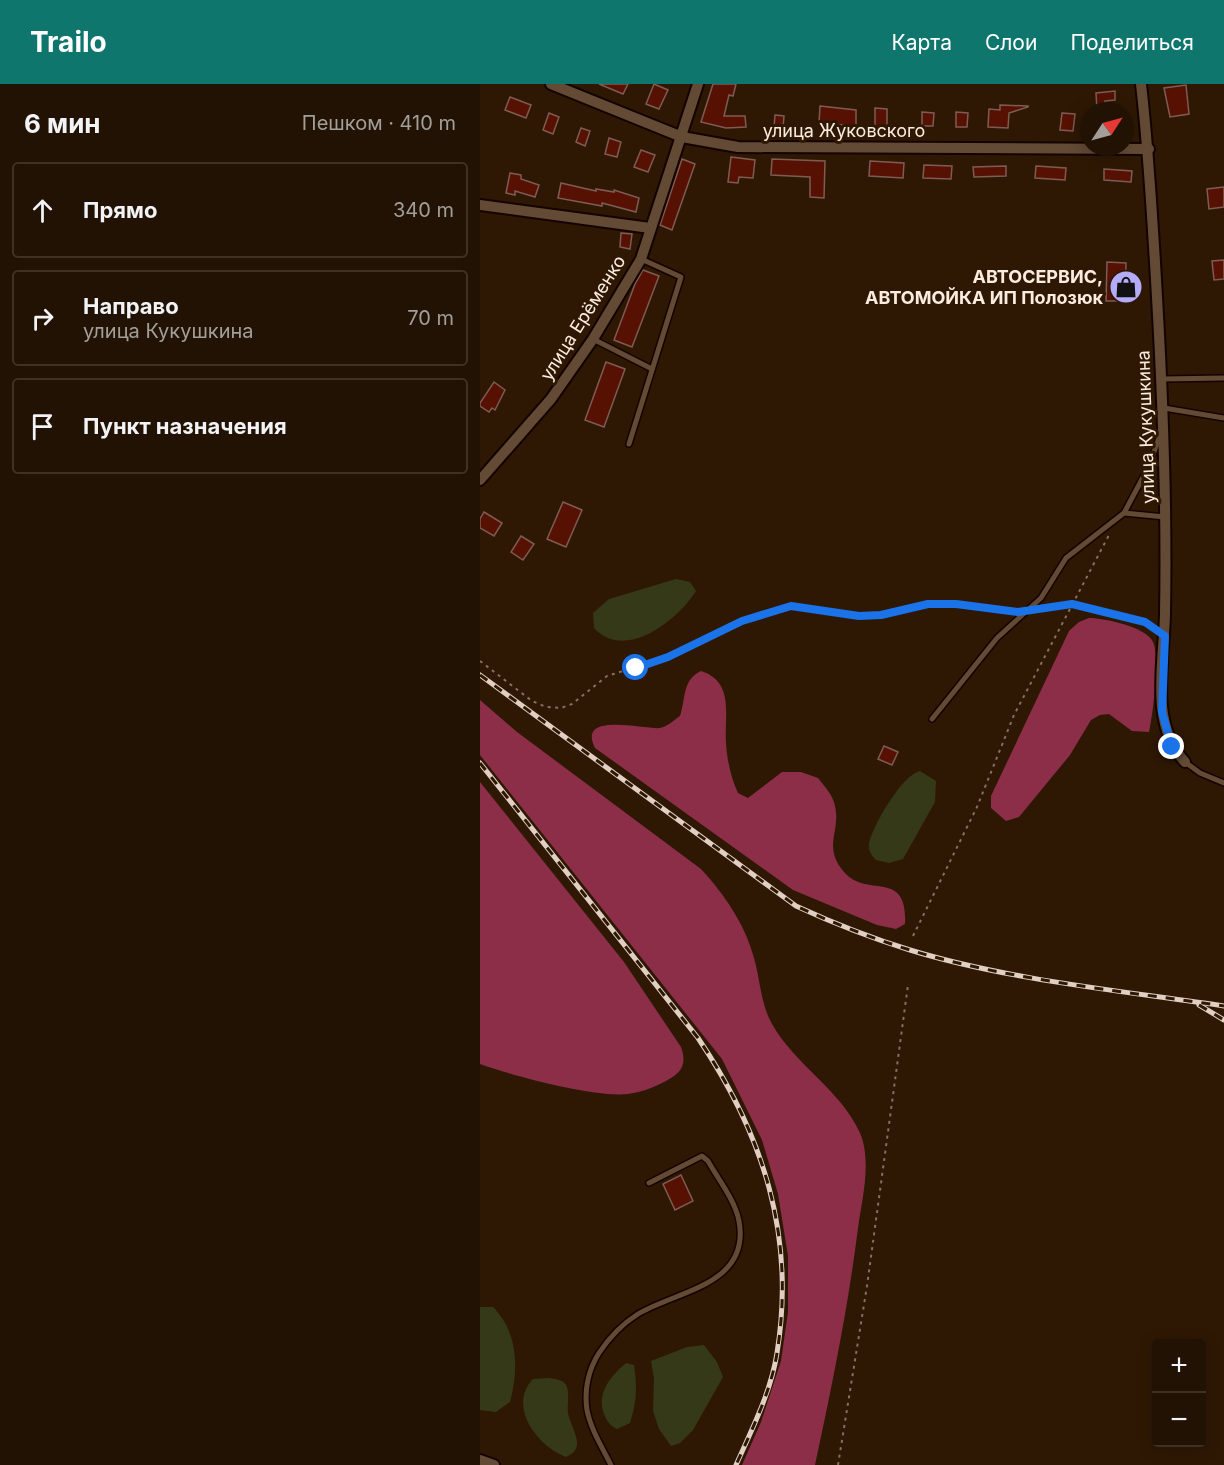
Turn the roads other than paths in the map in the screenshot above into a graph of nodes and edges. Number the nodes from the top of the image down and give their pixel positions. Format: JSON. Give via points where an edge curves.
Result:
{"nodes":[{"id":1,"x":550,"y":84,"type":"edge"},
{"id":2,"x":698,"y":84,"type":"edge"},
{"id":3,"x":1141,"y":84,"type":"edge"},
{"id":4,"x":682,"y":137,"type":"junction"},
{"id":5,"x":1149,"y":149,"type":"junction"},
{"id":6,"x":480,"y":205,"type":"edge"},
{"id":7,"x":650,"y":228,"type":"junction"},
{"id":8,"x":641,"y":258,"type":"junction"},
{"id":9,"x":593,"y":339,"type":"junction"},
{"id":10,"x":652,"y":369,"type":"junction"},
{"id":11,"x":1224,"y":378,"type":"edge"},
{"id":12,"x":1162,"y":379,"type":"junction"},
{"id":13,"x":1164,"y":408,"type":"junction"},
{"id":14,"x":1224,"y":418,"type":"edge"},
{"id":15,"x":1164,"y":421,"type":"junction"},
{"id":16,"x":629,"y":444,"type":"dead end"},
{"id":17,"x":480,"y":480,"type":"edge"},
{"id":18,"x":1124,"y":513,"type":"junction"},
{"id":19,"x":1166,"y":517,"type":"junction"},
{"id":20,"x":932,"y":719,"type":"dead end"},
{"id":21,"x":1185,"y":762,"type":"joint"},
{"id":22,"x":1224,"y":783,"type":"edge"},
{"id":23,"x":649,"y":1183,"type":"dead end"},
{"id":24,"x":480,"y":1460,"type":"edge"},
{"id":25,"x":494,"y":1465,"type":"edge"},
{"id":26,"x":611,"y":1465,"type":"edge"}],
"edges":[{"from":1,"to":4,"type":"street","name":"улица Жуковского"},
{"from":2,"to":4,"type":"street","name":"улица Ерёменко"},
{"from":3,"to":5,"type":"street","name":"улица Кукушкина"},
{"from":4,"to":5,"type":"street","name":"улица Жуковского","via":[[738,147]]},
{"from":4,"to":7,"type":"street","name":"улица Ерёменко"},
{"from":5,"to":12,"type":"street","name":"улица Кукушкина"},
{"from":6,"to":7,"type":"street"},
{"from":7,"to":8,"type":"street","name":"улица Ерёменко"},
{"from":8,"to":9,"type":"street","name":"улица Ерёменко"},
{"from":8,"to":10,"type":"lane","via":[[681,277]]},
{"from":9,"to":10,"type":"lane"},
{"from":9,"to":17,"type":"street","name":"улица Ерёменко","via":[[551,399]]},
{"from":10,"to":16,"type":"lane"},
{"from":11,"to":12,"type":"lane"},
{"from":12,"to":13,"type":"street","name":"улица Кукушкина"},
{"from":13,"to":14,"type":"lane"},
{"from":13,"to":15,"type":"street","name":"улица Кукушкина"},
{"from":15,"to":18,"type":"lane","via":[[1149,466]]},
{"from":15,"to":19,"type":"street","name":"улица Кукушкина"},
{"from":18,"to":19,"type":"lane"},
{"from":18,"to":20,"type":"lane","via":[[1066,558],[1041,598],[998,638]]},
{"from":19,"to":21,"type":"street","name":"улица Кукушкина","via":[[1162,712],[1172,747]]},
{"from":21,"to":22,"type":"lane"},
{"from":23,"to":26,"type":"lane","via":[[702,1156],[736,1209],[740,1239],[730,1263],[710,1283],[622,1325],[593,1362],[587,1407]]},
{"from":24,"to":25,"type":"street"}]}
